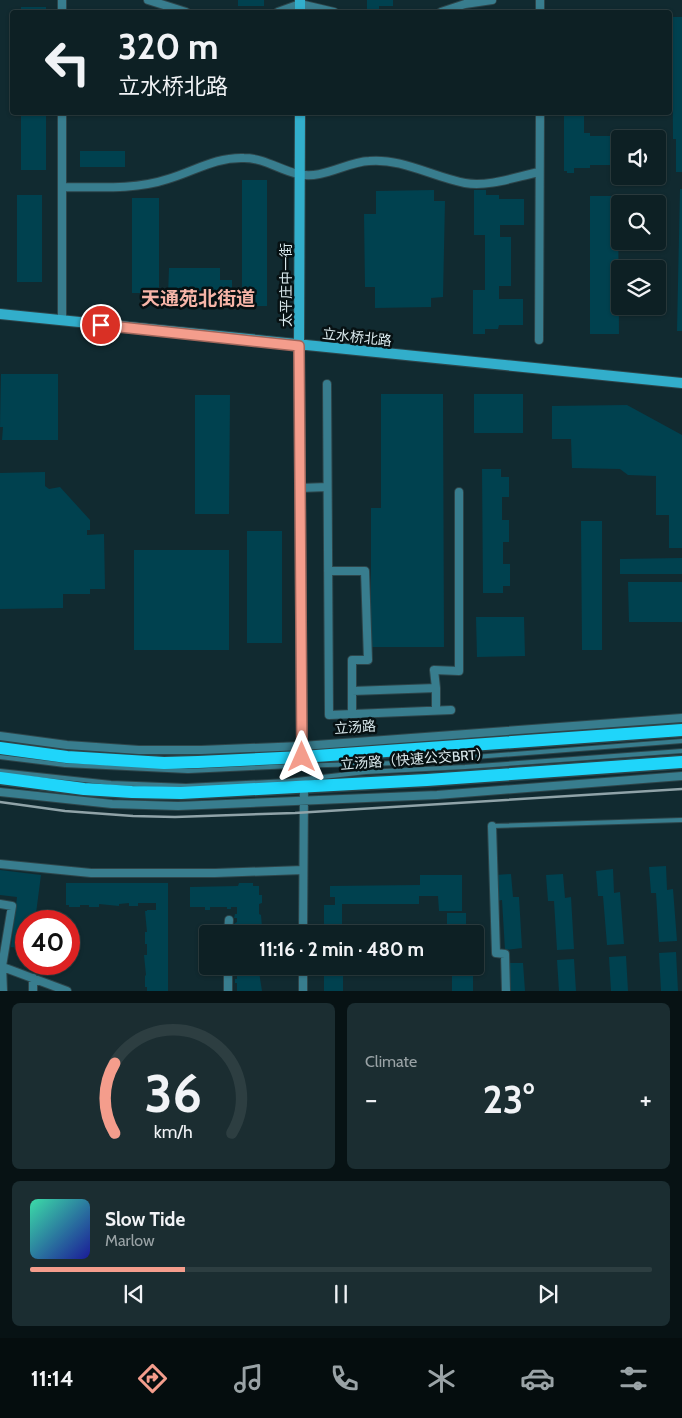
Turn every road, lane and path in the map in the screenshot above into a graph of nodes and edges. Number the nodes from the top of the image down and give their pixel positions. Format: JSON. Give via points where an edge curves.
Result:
{"nodes":[{"id":1,"x":148,"y":0,"type":"edge"},
{"id":2,"x":492,"y":0,"type":"edge"},
{"id":3,"x":300,"y":6,"type":"edge"},
{"id":4,"x":180,"y":10,"type":"edge"},
{"id":5,"x":285,"y":10,"type":"edge"},
{"id":6,"x":323,"y":10,"type":"edge"},
{"id":7,"x":447,"y":10,"type":"edge"},
{"id":8,"x":62,"y":115,"type":"edge"},
{"id":9,"x":300,"y":115,"type":"edge"},
{"id":10,"x":540,"y":115,"type":"edge"},
{"id":11,"x":539,"y":172,"type":"junction"},
{"id":12,"x":300,"y":175,"type":"junction"},
{"id":13,"x":62,"y":187,"type":"junction"},
{"id":14,"x":0,"y":314,"type":"edge"},
{"id":15,"x":62,"y":321,"type":"junction"},
{"id":16,"x":539,"y":340,"type":"dead end"},
{"id":17,"x":299,"y":346,"type":"junction"},
{"id":18,"x":682,"y":383,"type":"edge"},
{"id":19,"x":327,"y":384,"type":"dead end"},
{"id":20,"x":327,"y":487,"type":"junction"},
{"id":21,"x":300,"y":488,"type":"junction"},
{"id":22,"x":459,"y":492,"type":"dead end"},
{"id":23,"x":328,"y":571,"type":"junction"},
{"id":24,"x":436,"y":688,"type":"junction"},
{"id":25,"x":352,"y":691,"type":"junction"},
{"id":26,"x":436,"y":710,"type":"junction"},
{"id":27,"x":451,"y":710,"type":"dead end"},
{"id":28,"x":352,"y":714,"type":"junction"},
{"id":29,"x":682,"y":718,"type":"edge"},
{"id":30,"x":682,"y":730,"type":"edge"},
{"id":31,"x":0,"y":736,"type":"edge"},
{"id":32,"x":682,"y":741,"type":"edge"},
{"id":33,"x":0,"y":748,"type":"edge"},
{"id":34,"x":302,"y":751,"type":"junction"},
{"id":35,"x":682,"y":751,"type":"edge"},
{"id":36,"x":0,"y":757,"type":"edge"},
{"id":37,"x":682,"y":762,"type":"edge"},
{"id":38,"x":0,"y":771,"type":"edge"},
{"id":39,"x":682,"y":776,"type":"edge"},
{"id":40,"x":0,"y":778,"type":"edge"},
{"id":41,"x":304,"y":788,"type":"junction"},
{"id":42,"x":0,"y":792,"type":"edge"},
{"id":43,"x":303,"y":802,"type":"junction"},
{"id":44,"x":682,"y":820,"type":"edge"},
{"id":45,"x":492,"y":826,"type":"joint"},
{"id":46,"x":0,"y":864,"type":"edge"},
{"id":47,"x":303,"y":870,"type":"junction"},
{"id":48,"x":0,"y":904,"type":"edge"},
{"id":49,"x":229,"y":920,"type":"dead end"},
{"id":50,"x":229,"y":925,"type":"edge"},
{"id":51,"x":303,"y":925,"type":"edge"},
{"id":52,"x":1,"y":966,"type":"edge"},
{"id":53,"x":228,"y":975,"type":"edge"},
{"id":54,"x":303,"y":975,"type":"edge"},
{"id":55,"x":33,"y":978,"type":"junction"},
{"id":56,"x":3,"y":990,"type":"edge"},
{"id":57,"x":33,"y":990,"type":"edge"},
{"id":58,"x":67,"y":990,"type":"edge"},
{"id":59,"x":228,"y":990,"type":"edge"},
{"id":60,"x":303,"y":990,"type":"edge"},
{"id":61,"x":506,"y":990,"type":"edge"}],
"edges":[{"from":1,"to":4,"type":"street"},
{"from":2,"to":7,"type":"street"},
{"from":3,"to":5,"type":"street"},
{"from":3,"to":6,"type":"street"},
{"from":8,"to":13,"type":"street"},
{"from":9,"to":12,"type":"street","name":"太平庄中一街"},
{"from":10,"to":11,"type":"street"},
{"from":11,"to":12,"type":"street","via":[[487,184],[466,183],[390,161],[368,160],[320,174]]},
{"from":11,"to":16,"type":"street"},
{"from":12,"to":13,"type":"street","via":[[274,164],[227,158],[168,179],[137,186]]},
{"from":12,"to":17,"type":"street","name":"太平庄中一街"},
{"from":13,"to":15,"type":"street"},
{"from":14,"to":15,"type":"street","name":"立水桥北路"},
{"from":15,"to":17,"type":"street","name":"立水桥北路"},
{"from":17,"to":18,"type":"street","name":"立水桥北路"},
{"from":17,"to":21,"type":"street","name":"太平庄中一街"},
{"from":19,"to":20,"type":"street"},
{"from":20,"to":21,"type":"street"},
{"from":20,"to":23,"type":"street"},
{"from":21,"to":34,"type":"street","name":"太平庄中一街"},
{"from":22,"to":24,"type":"street","via":[[459,671],[434,670]]},
{"from":23,"to":25,"type":"street","via":[[365,571],[368,660],[352,660]]},
{"from":23,"to":28,"type":"street","via":[[328,715]]},
{"from":24,"to":25,"type":"street"},
{"from":24,"to":26,"type":"street"},
{"from":25,"to":28,"type":"street"},
{"from":26,"to":27,"type":"street"},
{"from":26,"to":28,"type":"street"},
{"from":29,"to":34,"type":"street","name":"立汤路"},
{"from":30,"to":34,"type":"main road","name":"立汤路"},
{"from":31,"to":34,"type":"street","name":"立汤路","via":[[139,750]]},
{"from":32,"to":36,"type":"lane","name":"立汤路（快速公交BRT）","via":[[398,763],[188,771],[74,766]]},
{"from":33,"to":34,"type":"main road","name":"立汤路","via":[[67,757],[164,763]]},
{"from":35,"to":38,"type":"lane","name":"立汤路（快速公交BRT）","via":[[186,786],[111,783]]},
{"from":37,"to":41,"type":"main road"},
{"from":39,"to":43,"type":"street"},
{"from":40,"to":41,"type":"main road","via":[[132,792]]},
{"from":41,"to":43,"type":"street"},
{"from":42,"to":43,"type":"street","via":[[122,805]]},
{"from":43,"to":47,"type":"street"},
{"from":44,"to":45,"type":"lane"},
{"from":45,"to":61,"type":"street","via":[[496,953],[505,954]]},
{"from":46,"to":47,"type":"street","via":[[91,873]]},
{"from":47,"to":51,"type":"street"},
{"from":48,"to":52,"type":"street","via":[[12,906]]},
{"from":49,"to":50,"type":"street"},
{"from":52,"to":55,"type":"street"},
{"from":52,"to":56,"type":"street"},
{"from":53,"to":59,"type":"street"},
{"from":54,"to":60,"type":"street"},
{"from":55,"to":57,"type":"street"},
{"from":55,"to":58,"type":"street"}]}
